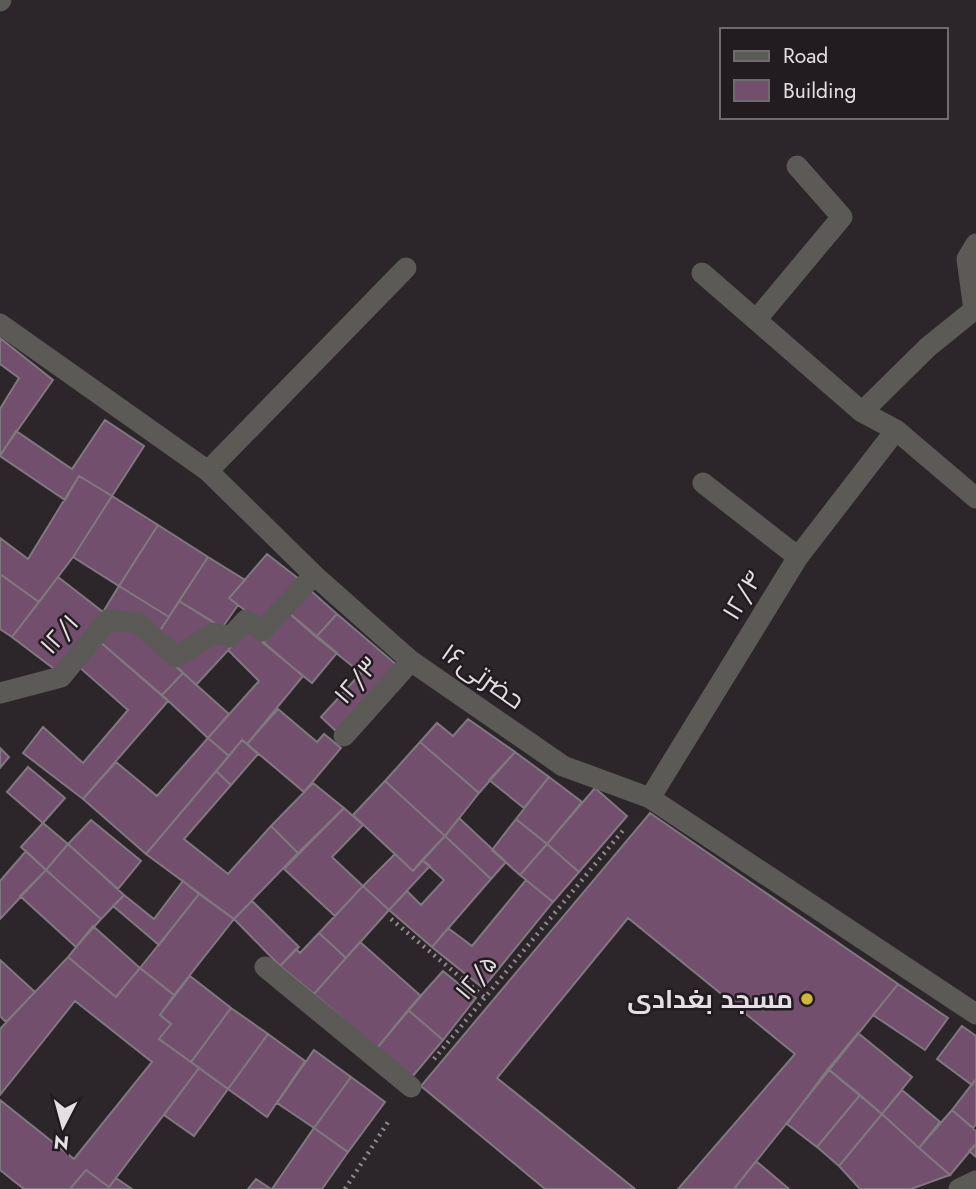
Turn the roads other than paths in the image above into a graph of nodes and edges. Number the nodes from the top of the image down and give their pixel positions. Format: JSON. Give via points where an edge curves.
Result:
{"nodes":[{"id":1,"x":797,"y":166,"type":"dead end"},
{"id":2,"x":976,"y":244,"type":"edge"},
{"id":3,"x":406,"y":268,"type":"dead end"},
{"id":4,"x":702,"y":273,"type":"dead end"},
{"id":5,"x":756,"y":320,"type":"junction"},
{"id":6,"x":0,"y":324,"type":"edge"},
{"id":7,"x":862,"y":412,"type":"junction"},
{"id":8,"x":896,"y":430,"type":"junction"},
{"id":9,"x":208,"y":471,"type":"junction"},
{"id":10,"x":703,"y":483,"type":"dead end"},
{"id":11,"x":976,"y":498,"type":"edge"},
{"id":12,"x":798,"y":557,"type":"junction"},
{"id":13,"x":314,"y":575,"type":"junction"},
{"id":14,"x":411,"y":661,"type":"junction"},
{"id":15,"x":0,"y":693,"type":"edge"},
{"id":16,"x":344,"y":736,"type":"dead end"},
{"id":17,"x":650,"y":798,"type":"junction"},
{"id":18,"x":265,"y":967,"type":"dead end"},
{"id":19,"x":976,"y":1014,"type":"edge"},
{"id":20,"x":411,"y":1087,"type":"road end"},
{"id":21,"x":976,"y":1181,"type":"edge"},
{"id":22,"x":959,"y":1189,"type":"edge"}],
"edges":[{"from":1,"to":5,"type":"lane","via":[[842,217]]},
{"from":2,"to":7,"type":"lane","via":[[967,259],[975,310]]},
{"from":3,"to":9,"type":"lane"},
{"from":4,"to":5,"type":"lane"},
{"from":5,"to":7,"type":"lane"},
{"from":6,"to":9,"type":"lane","name":"حضرتی۱۶"},
{"from":7,"to":8,"type":"lane"},
{"from":8,"to":11,"type":"lane"},
{"from":8,"to":12,"type":"lane","name":"۱۲/۴"},
{"from":9,"to":13,"type":"lane","name":"حضرتی۱۶"},
{"from":10,"to":12,"type":"lane"},
{"from":12,"to":17,"type":"lane","name":"۱۲/۴"},
{"from":13,"to":14,"type":"lane","name":"حضرتی۱۶"},
{"from":13,"to":15,"type":"lane","name":"۱۲/۱","via":[[262,631],[246,620],[230,637],[214,633],[176,657],[138,623],[108,620],[61,677]]},
{"from":14,"to":16,"type":"lane","name":"۱۲/۳"},
{"from":14,"to":17,"type":"lane","name":"حضرتی۱۶","via":[[563,766]]},
{"from":17,"to":19,"type":"lane","name":"حضرتی۱۶"},
{"from":18,"to":20,"type":"lane"},
{"from":21,"to":22,"type":"lane"}]}
